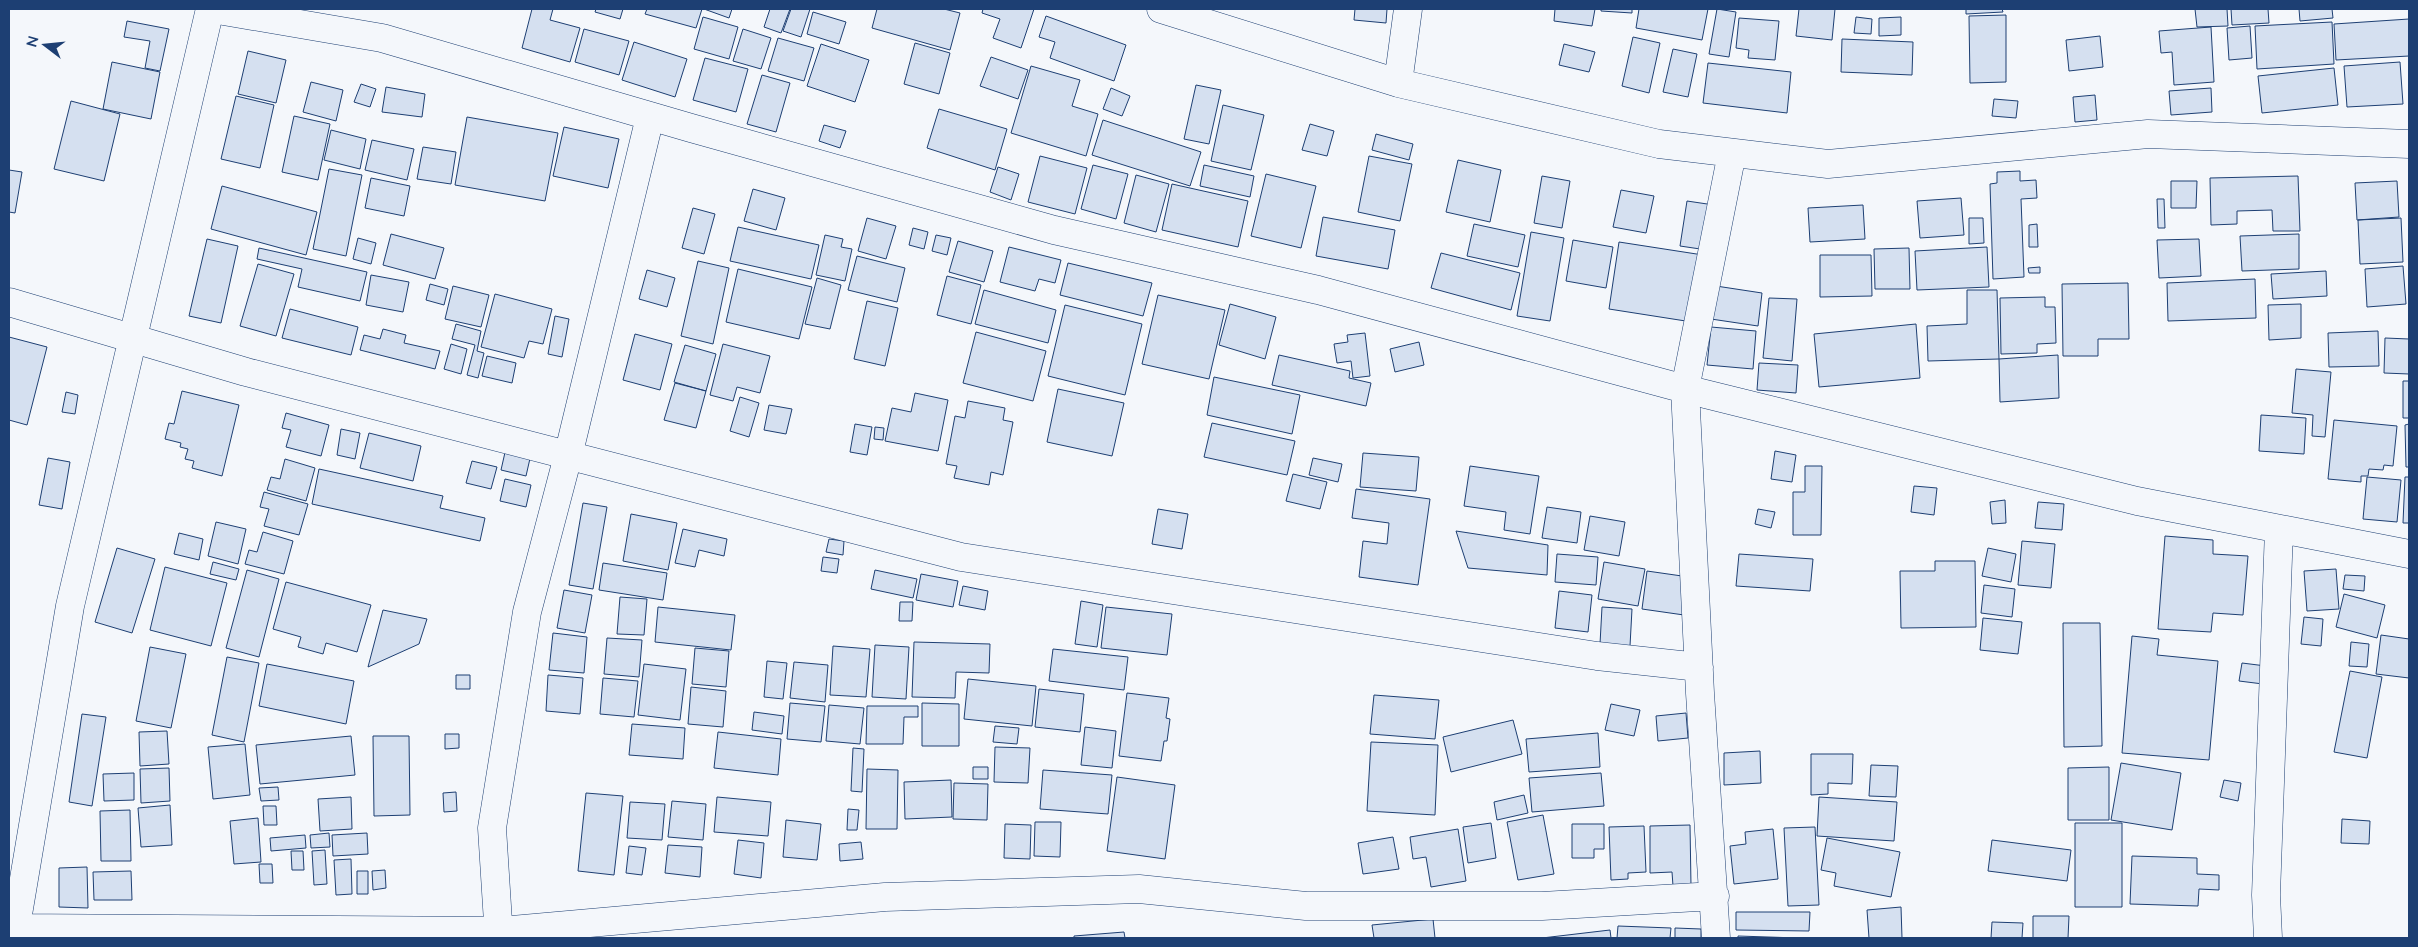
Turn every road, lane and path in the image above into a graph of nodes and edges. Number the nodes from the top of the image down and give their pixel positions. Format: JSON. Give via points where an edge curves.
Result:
{"nodes":[{"id":1,"x":211,"y":9,"type":"edge"},
{"id":2,"x":1161,"y":9,"type":"edge"},
{"id":3,"x":1408,"y":9,"type":"edge"},
{"id":4,"x":1398,"y":83,"type":"junction"},
{"id":5,"x":650,"y":117,"type":"junction"},
{"id":6,"x":2409,"y":144,"type":"edge"},
{"id":7,"x":1732,"y":153,"type":"junction"},
{"id":8,"x":9,"y":302,"type":"edge"},
{"id":9,"x":133,"y":339,"type":"junction"},
{"id":10,"x":1685,"y":389,"type":"junction"},
{"id":11,"x":568,"y":456,"type":"junction"},
{"id":12,"x":2279,"y":529,"type":"junction"},
{"id":13,"x":2409,"y":554,"type":"edge"},
{"id":14,"x":1699,"y":667,"type":"junction"},
{"id":15,"x":1715,"y":896,"type":"junction"},
{"id":16,"x":12,"y":932,"type":"edge"},
{"id":17,"x":499,"y":935,"type":"edge"},
{"id":18,"x":1716,"y":938,"type":"edge"},
{"id":19,"x":2268,"y":938,"type":"edge"}],
"edges":[{"from":1,"to":5,"type":"street","via":[[382,38]]},
{"from":1,"to":9,"type":"street"},
{"from":2,"to":4,"type":"street"},
{"from":3,"to":4,"type":"street"},
{"from":4,"to":7,"type":"street","via":[[1659,144]]},
{"from":5,"to":10,"type":"street","via":[[1054,230],[1318,290]]},
{"from":5,"to":11,"type":"street"},
{"from":6,"to":7,"type":"street","via":[[2148,134],[1828,164]]},
{"from":7,"to":10,"type":"street"},
{"from":8,"to":9,"type":"street"},
{"from":9,"to":11,"type":"street","via":[[246,372]]},
{"from":9,"to":16,"type":"street","via":[[70,606]]},
{"from":10,"to":12,"type":"street","via":[[2137,501]]},
{"from":10,"to":14,"type":"street"},
{"from":11,"to":14,"type":"street","via":[[961,558],[1597,656]]},
{"from":11,"to":17,"type":"street","via":[[527,612],[492,828]]},
{"from":12,"to":13,"type":"street"},
{"from":12,"to":19,"type":"street","via":[[2266,896]]},
{"from":14,"to":15,"type":"street"},
{"from":15,"to":17,"type":"street","via":[[1542,906],[1306,906],[1139,889],[885,897]]},
{"from":15,"to":18,"type":"street"},
{"from":16,"to":17,"type":"street"}]}
